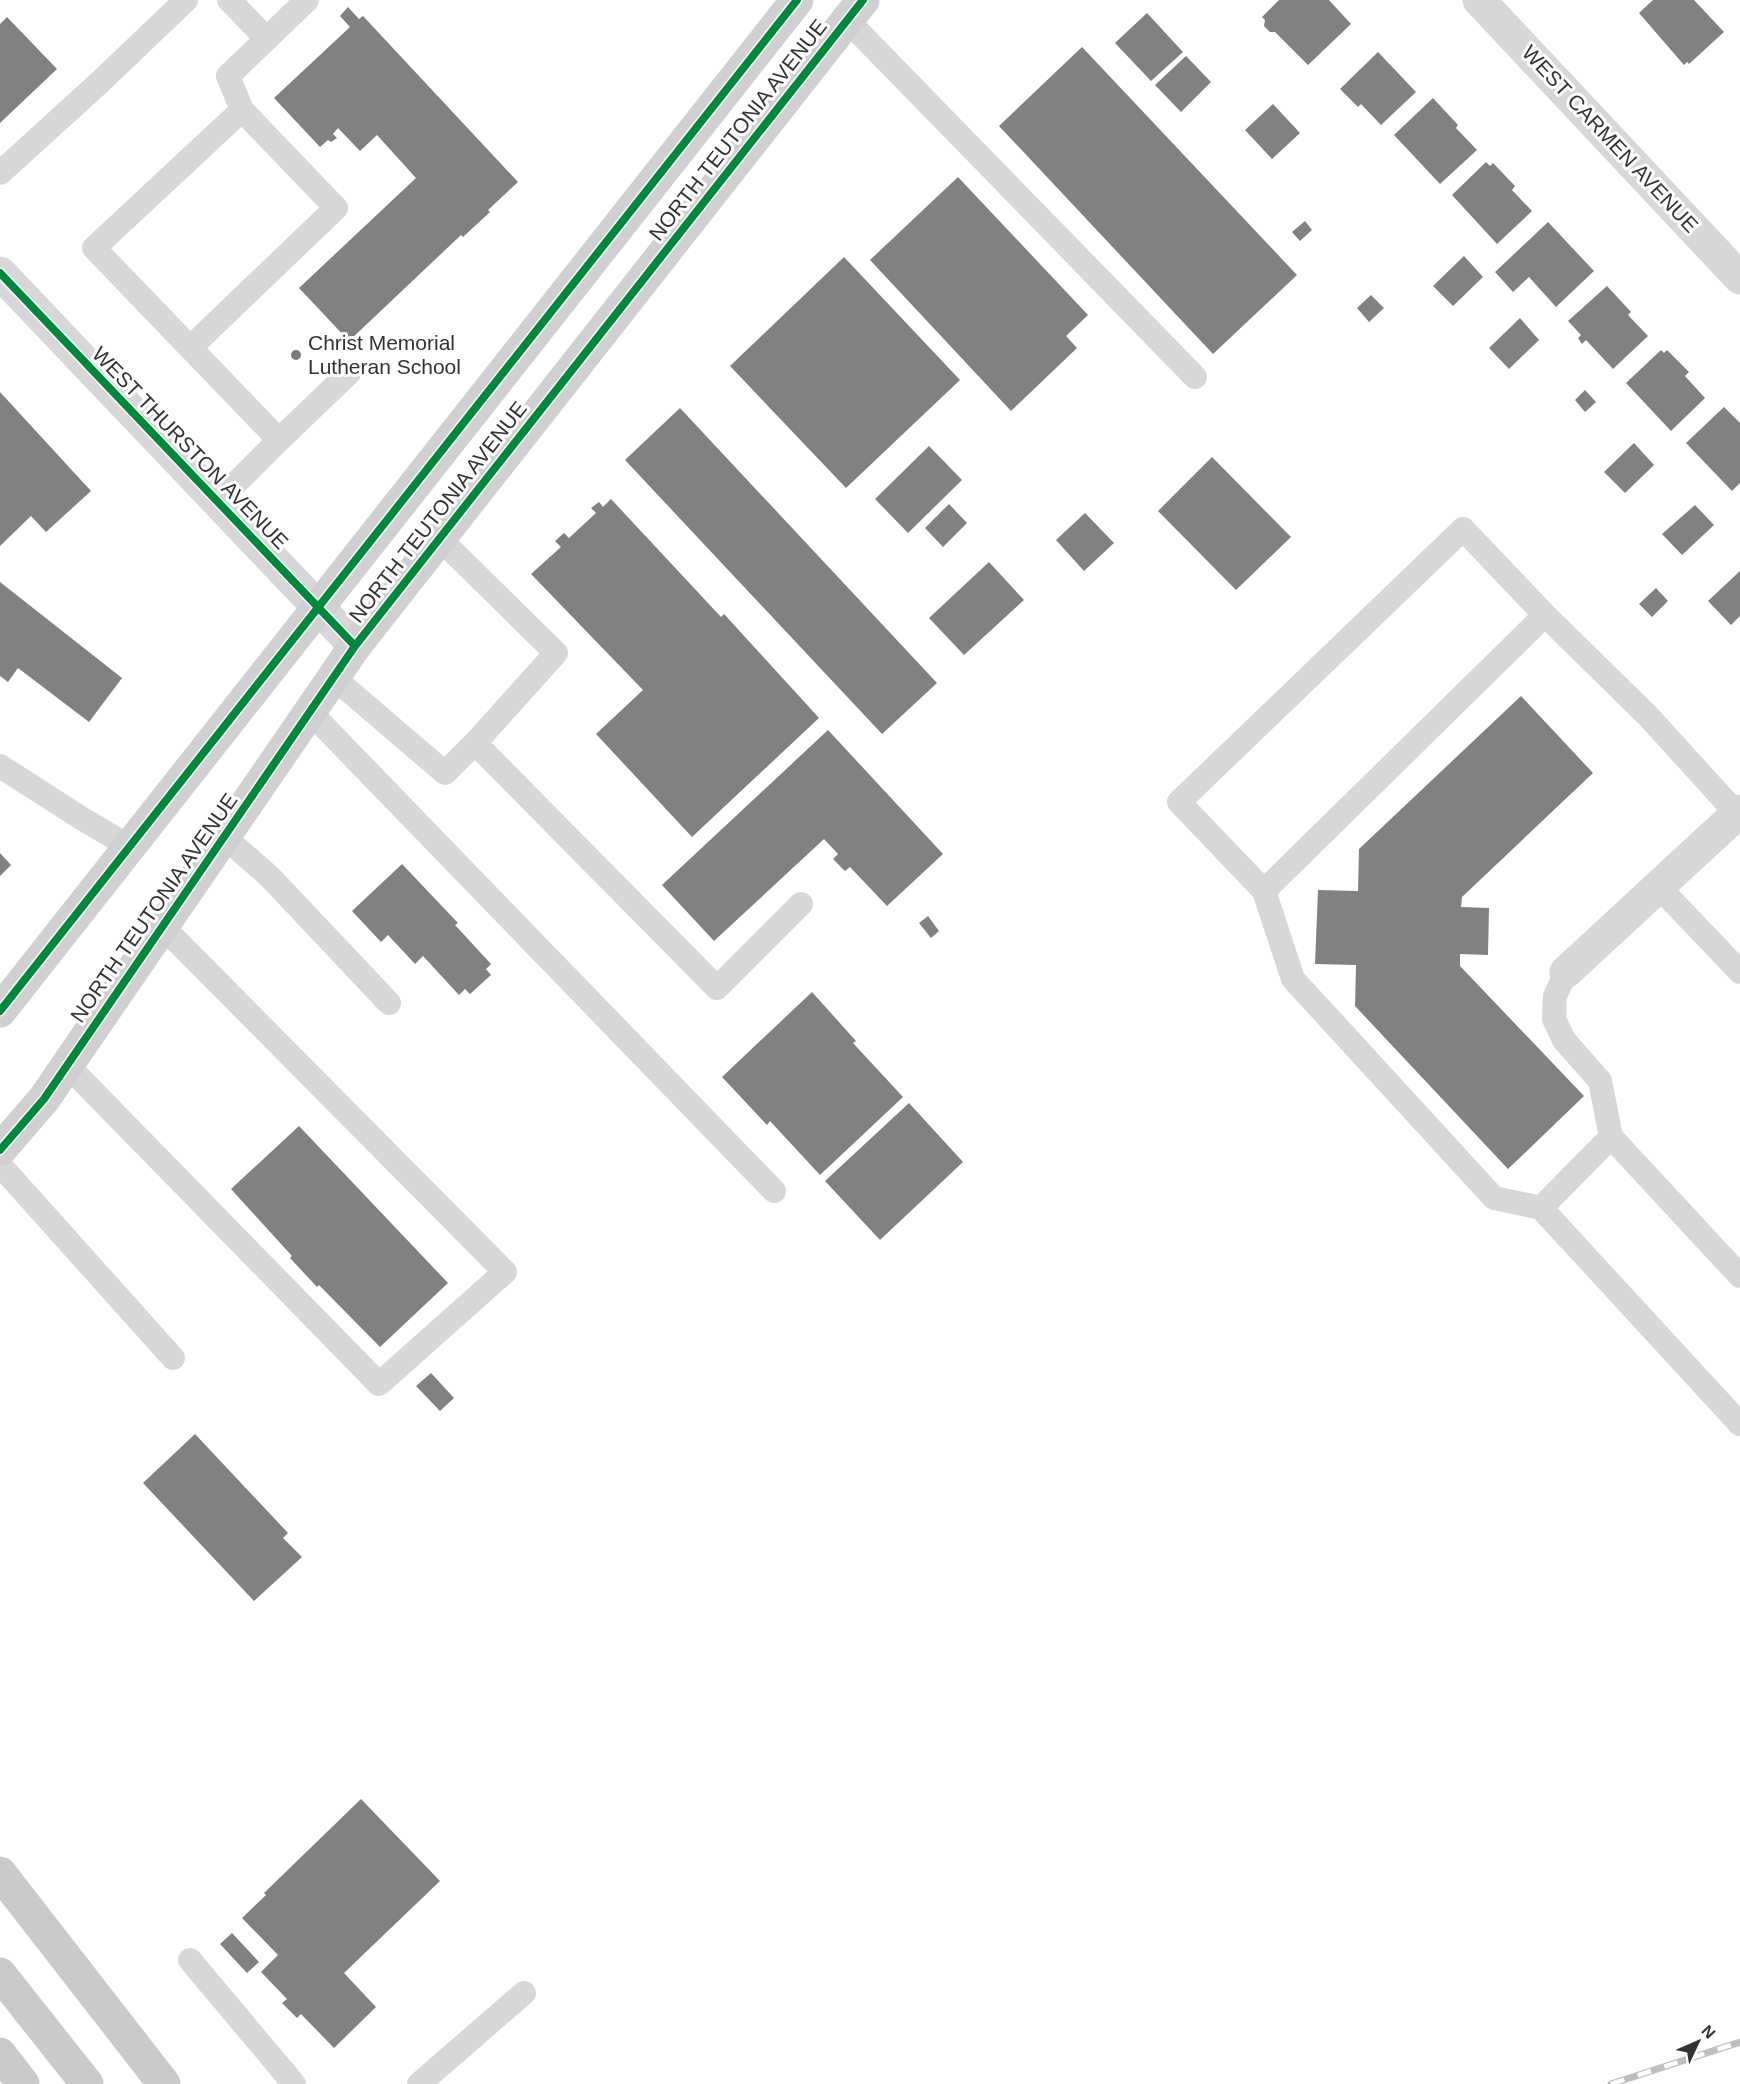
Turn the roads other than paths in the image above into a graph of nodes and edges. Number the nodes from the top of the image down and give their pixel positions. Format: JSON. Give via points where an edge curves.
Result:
{"nodes":[{"id":1,"x":186,"y":0,"type":"edge"},
{"id":2,"x":228,"y":0,"type":"edge"},
{"id":3,"x":307,"y":0,"type":"edge"},
{"id":4,"x":797,"y":0,"type":"edge"},
{"id":5,"x":1479,"y":0,"type":"edge"},
{"id":6,"x":855,"y":10,"type":"edge"},
{"id":7,"x":267,"y":39,"type":"junction"},
{"id":8,"x":242,"y":110,"type":"junction"},
{"id":9,"x":0,"y":173,"type":"edge"},
{"id":10,"x":0,"y":273,"type":"edge"},
{"id":11,"x":1740,"y":278,"type":"edge"},
{"id":12,"x":190,"y":348,"type":"junction"},
{"id":13,"x":349,"y":373,"type":"dead end"},
{"id":14,"x":1196,"y":377,"type":"dead end"},
{"id":15,"x":279,"y":440,"type":"junction"},
{"id":16,"x":217,"y":502,"type":"junction"},
{"id":17,"x":440,"y":539,"type":"junction"},
{"id":18,"x":319,"y":608,"type":"junction"},
{"id":19,"x":1545,"y":615,"type":"junction"},
{"id":20,"x":356,"y":646,"type":"junction"},
{"id":21,"x":334,"y":678,"type":"junction"},
{"id":22,"x":310,"y":712,"type":"junction"},
{"id":23,"x":475,"y":743,"type":"junction"},
{"id":24,"x":0,"y":766,"type":"edge"},
{"id":25,"x":1738,"y":812,"type":"edge"},
{"id":26,"x":224,"y":837,"type":"junction"},
{"id":27,"x":130,"y":847,"type":"junction"},
{"id":28,"x":1658,"y":886,"type":"junction"},
{"id":29,"x":1264,"y":891,"type":"junction"},
{"id":30,"x":801,"y":904,"type":"dead end"},
{"id":31,"x":163,"y":927,"type":"junction"},
{"id":32,"x":1566,"y":972,"type":"joint"},
{"id":33,"x":1740,"y":972,"type":"edge"},
{"id":34,"x":389,"y":1003,"type":"dead end"},
{"id":35,"x":0,"y":1011,"type":"edge"},
{"id":36,"x":67,"y":1065,"type":"junction"},
{"id":37,"x":1611,"y":1137,"type":"junction"},
{"id":38,"x":0,"y":1150,"type":"edge"},
{"id":39,"x":0,"y":1165,"type":"edge"},
{"id":40,"x":774,"y":1191,"type":"dead end"},
{"id":41,"x":1541,"y":1208,"type":"junction"},
{"id":42,"x":1740,"y":1276,"type":"edge"},
{"id":43,"x":173,"y":1358,"type":"dead end"},
{"id":44,"x":1740,"y":1424,"type":"edge"},
{"id":45,"x":0,"y":1873,"type":"edge"},
{"id":46,"x":190,"y":1960,"type":"dead end"},
{"id":47,"x":0,"y":1974,"type":"edge"},
{"id":48,"x":524,"y":1993,"type":"dead end"},
{"id":49,"x":0,"y":2054,"type":"edge"},
{"id":50,"x":23,"y":2084,"type":"edge"},
{"id":51,"x":87,"y":2084,"type":"edge"},
{"id":52,"x":164,"y":2084,"type":"edge"},
{"id":53,"x":294,"y":2084,"type":"edge"},
{"id":54,"x":419,"y":2084,"type":"edge"}],
"edges":[{"from":1,"to":9,"type":"lane"},
{"from":2,"to":7,"type":"lane"},
{"from":3,"to":7,"type":"lane"},
{"from":4,"to":18,"type":"main road","name":"NORTH TEUTONIA AVENUE"},
{"from":5,"to":11,"type":"street","name":"WEST CARMEN AVENUE"},
{"from":6,"to":14,"type":"lane"},
{"from":6,"to":17,"type":"main road","name":"NORTH TEUTONIA AVENUE"},
{"from":7,"to":8,"type":"lane","via":[[228,76]]},
{"from":8,"to":12,"type":"lane","via":[[336,208]]},
{"from":8,"to":12,"type":"lane","via":[[94,248]]},
{"from":10,"to":16,"type":"street","name":"WEST THURSTON AVENUE"},
{"from":12,"to":15,"type":"lane"},
{"from":13,"to":15,"type":"lane"},
{"from":15,"to":16,"type":"lane"},
{"from":16,"to":18,"type":"street","name":"WEST THURSTON AVENUE"},
{"from":17,"to":20,"type":"main road","name":"NORTH TEUTONIA AVENUE"},
{"from":17,"to":23,"type":"lane","via":[[556,653]]},
{"from":18,"to":20,"type":"street","name":"WEST THURSTON AVENUE"},
{"from":18,"to":27,"type":"main road","name":"NORTH TEUTONIA AVENUE"},
{"from":19,"to":25,"type":"lane"},
{"from":19,"to":29,"type":"lane"},
{"from":19,"to":29,"type":"lane","via":[[1463,529],[1179,802]]},
{"from":20,"to":21,"type":"main road","name":"NORTH TEUTONIA AVENUE"},
{"from":21,"to":22,"type":"main road","name":"NORTH TEUTONIA AVENUE"},
{"from":21,"to":23,"type":"lane","via":[[445,772]]},
{"from":22,"to":26,"type":"main road","name":"NORTH TEUTONIA AVENUE"},
{"from":22,"to":40,"type":"lane"},
{"from":23,"to":30,"type":"lane","via":[[717,988]]},
{"from":24,"to":27,"type":"lane"},
{"from":25,"to":28,"type":"street"},
{"from":26,"to":31,"type":"main road","name":"NORTH TEUTONIA AVENUE"},
{"from":26,"to":34,"type":"lane","via":[[268,876]]},
{"from":27,"to":35,"type":"main road","name":"NORTH TEUTONIA AVENUE"},
{"from":28,"to":32,"type":"street"},
{"from":28,"to":33,"type":"lane"},
{"from":29,"to":41,"type":"lane","via":[[1293,978],[1494,1198]]},
{"from":31,"to":36,"type":"main road","name":"NORTH TEUTONIA AVENUE"},
{"from":31,"to":36,"type":"lane","via":[[504,1272],[379,1384]]},
{"from":32,"to":37,"type":"lane","via":[[1555,996],[1554,1019],[1564,1040],[1600,1081]]},
{"from":36,"to":38,"type":"main road","name":"NORTH TEUTONIA AVENUE"},
{"from":37,"to":41,"type":"lane"},
{"from":37,"to":42,"type":"lane"},
{"from":39,"to":43,"type":"lane"},
{"from":41,"to":44,"type":"lane"},
{"from":45,"to":52,"type":"main road"},
{"from":46,"to":53,"type":"lane"},
{"from":47,"to":51,"type":"main road"},
{"from":48,"to":54,"type":"lane"},
{"from":49,"to":50,"type":"main road"}]}
